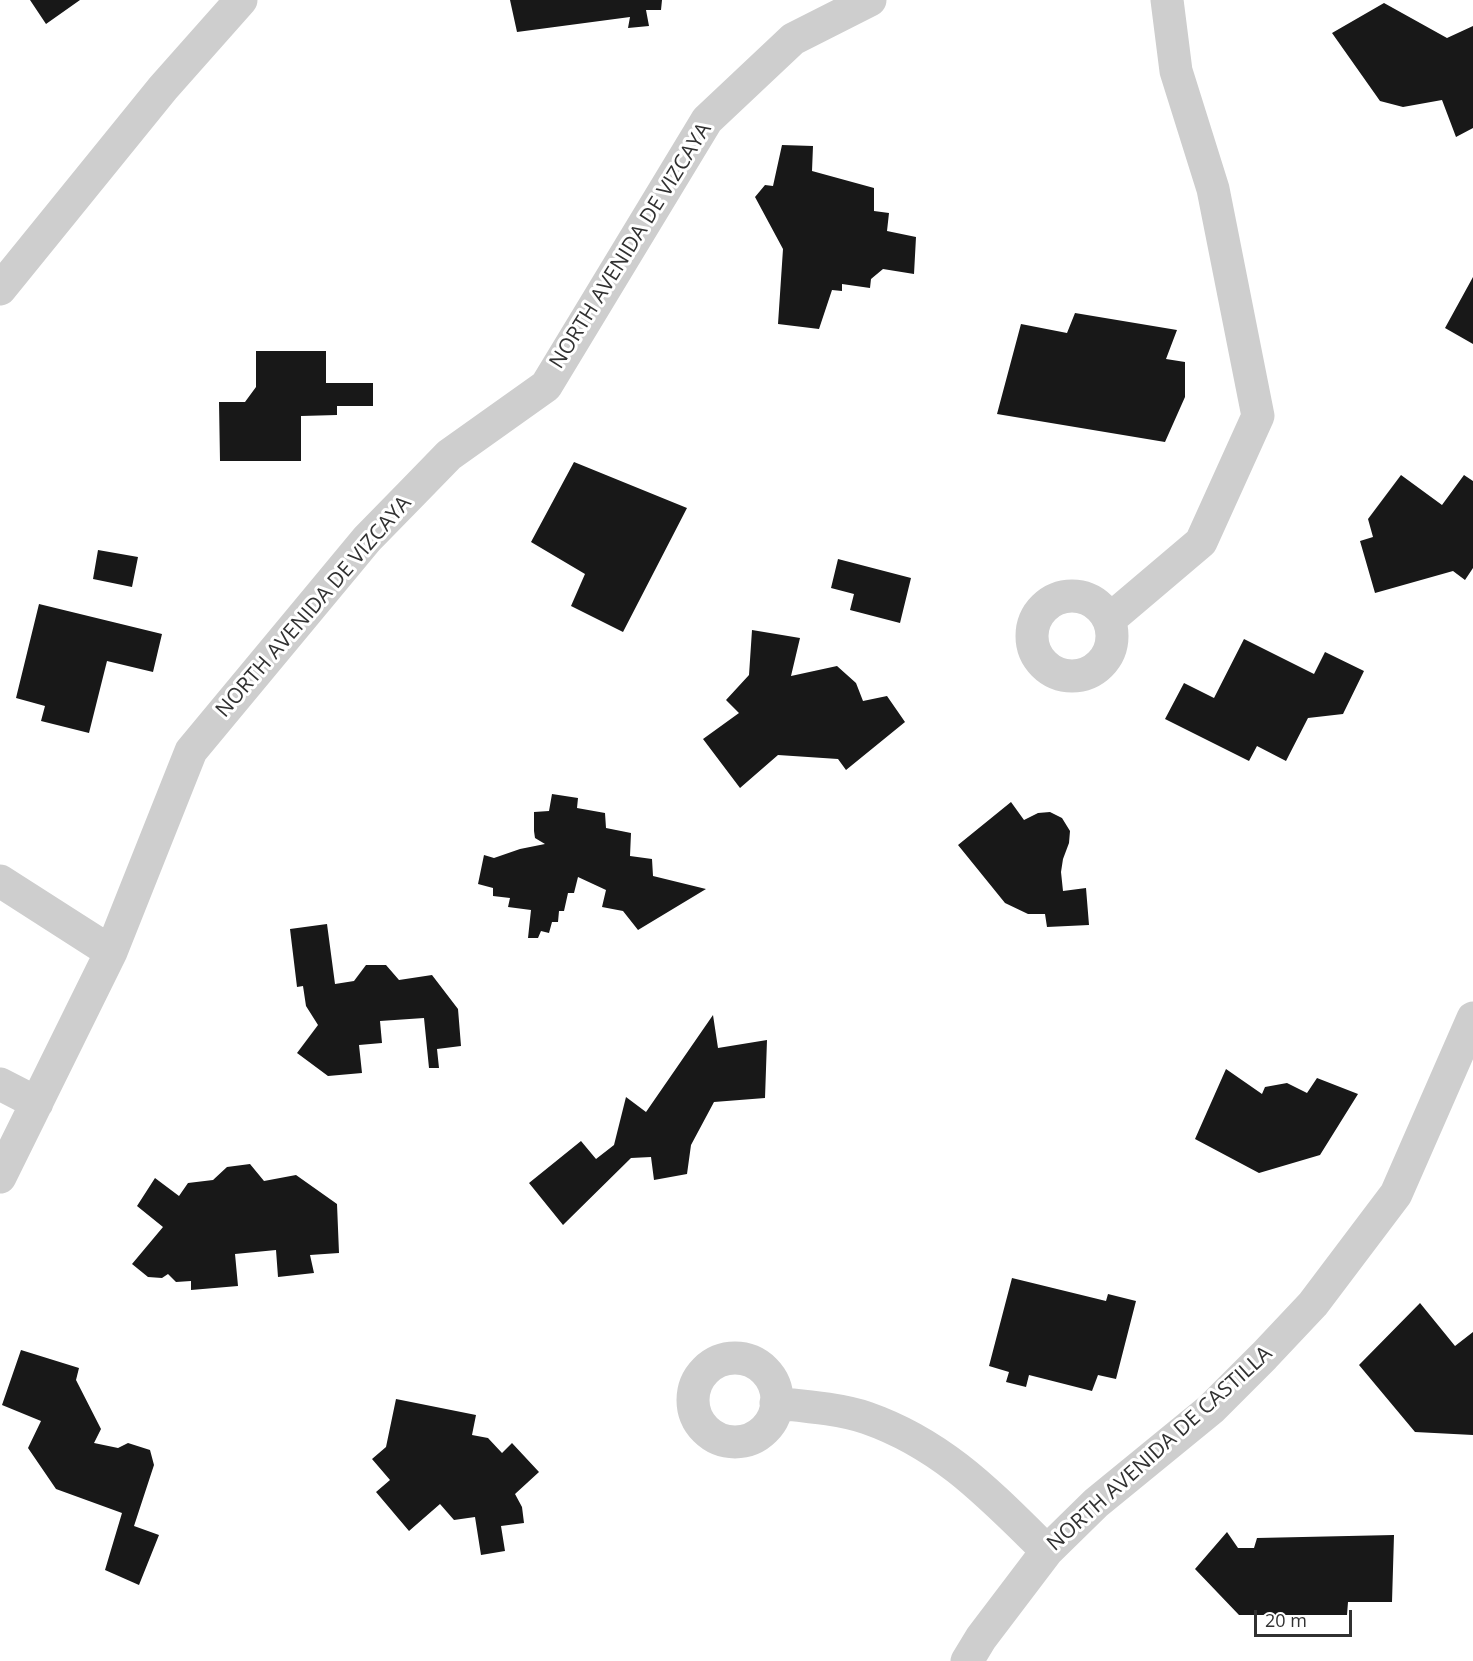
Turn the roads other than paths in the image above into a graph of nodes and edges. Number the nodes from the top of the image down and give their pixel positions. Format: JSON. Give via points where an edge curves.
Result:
{"nodes":[{"id":1,"x":241,"y":0,"type":"edge"},
{"id":2,"x":870,"y":0,"type":"edge"},
{"id":3,"x":1167,"y":0,"type":"edge"},
{"id":4,"x":0,"y":289,"type":"edge"},
{"id":5,"x":1109,"y":620,"type":"dead end"},
{"id":6,"x":0,"y":881,"type":"edge"},
{"id":7,"x":111,"y":952,"type":"junction"},
{"id":8,"x":1473,"y":1018,"type":"edge"},
{"id":9,"x":0,"y":1084,"type":"edge"},
{"id":10,"x":36,"y":1103,"type":"junction"},
{"id":11,"x":0,"y":1177,"type":"edge"},
{"id":12,"x":776,"y":1403,"type":"dead end"},
{"id":13,"x":1047,"y":1551,"type":"junction"},
{"id":14,"x":967,"y":1661,"type":"edge"}],
"edges":[{"from":1,"to":4,"type":"street","via":[[163,88]]},
{"from":2,"to":7,"type":"street","name":"NORTH AVENIDA DE VIZCAYA","via":[[793,39],[707,120],[546,386],[449,455],[367,539],[191,751]]},
{"from":3,"to":5,"type":"street","via":[[1176,71],[1213,189],[1258,416],[1201,542]]},
{"from":6,"to":7,"type":"street"},
{"from":7,"to":10,"type":"street","name":"NORTH AVENIDA DE VIZCAYA"},
{"from":8,"to":13,"type":"street","name":"NORTH AVENIDA DE CASTILLA","via":[[1396,1194],[1313,1304],[1210,1409],[1096,1503]]},
{"from":9,"to":10,"type":"street"},
{"from":10,"to":11,"type":"street","name":"NORTH AVENIDA DE VIZCAYA"},
{"from":12,"to":13,"type":"street","via":[[866,1417],[906,1435],[965,1473]]},
{"from":13,"to":14,"type":"street","name":"NORTH AVENIDA DE CASTILLA"}]}
